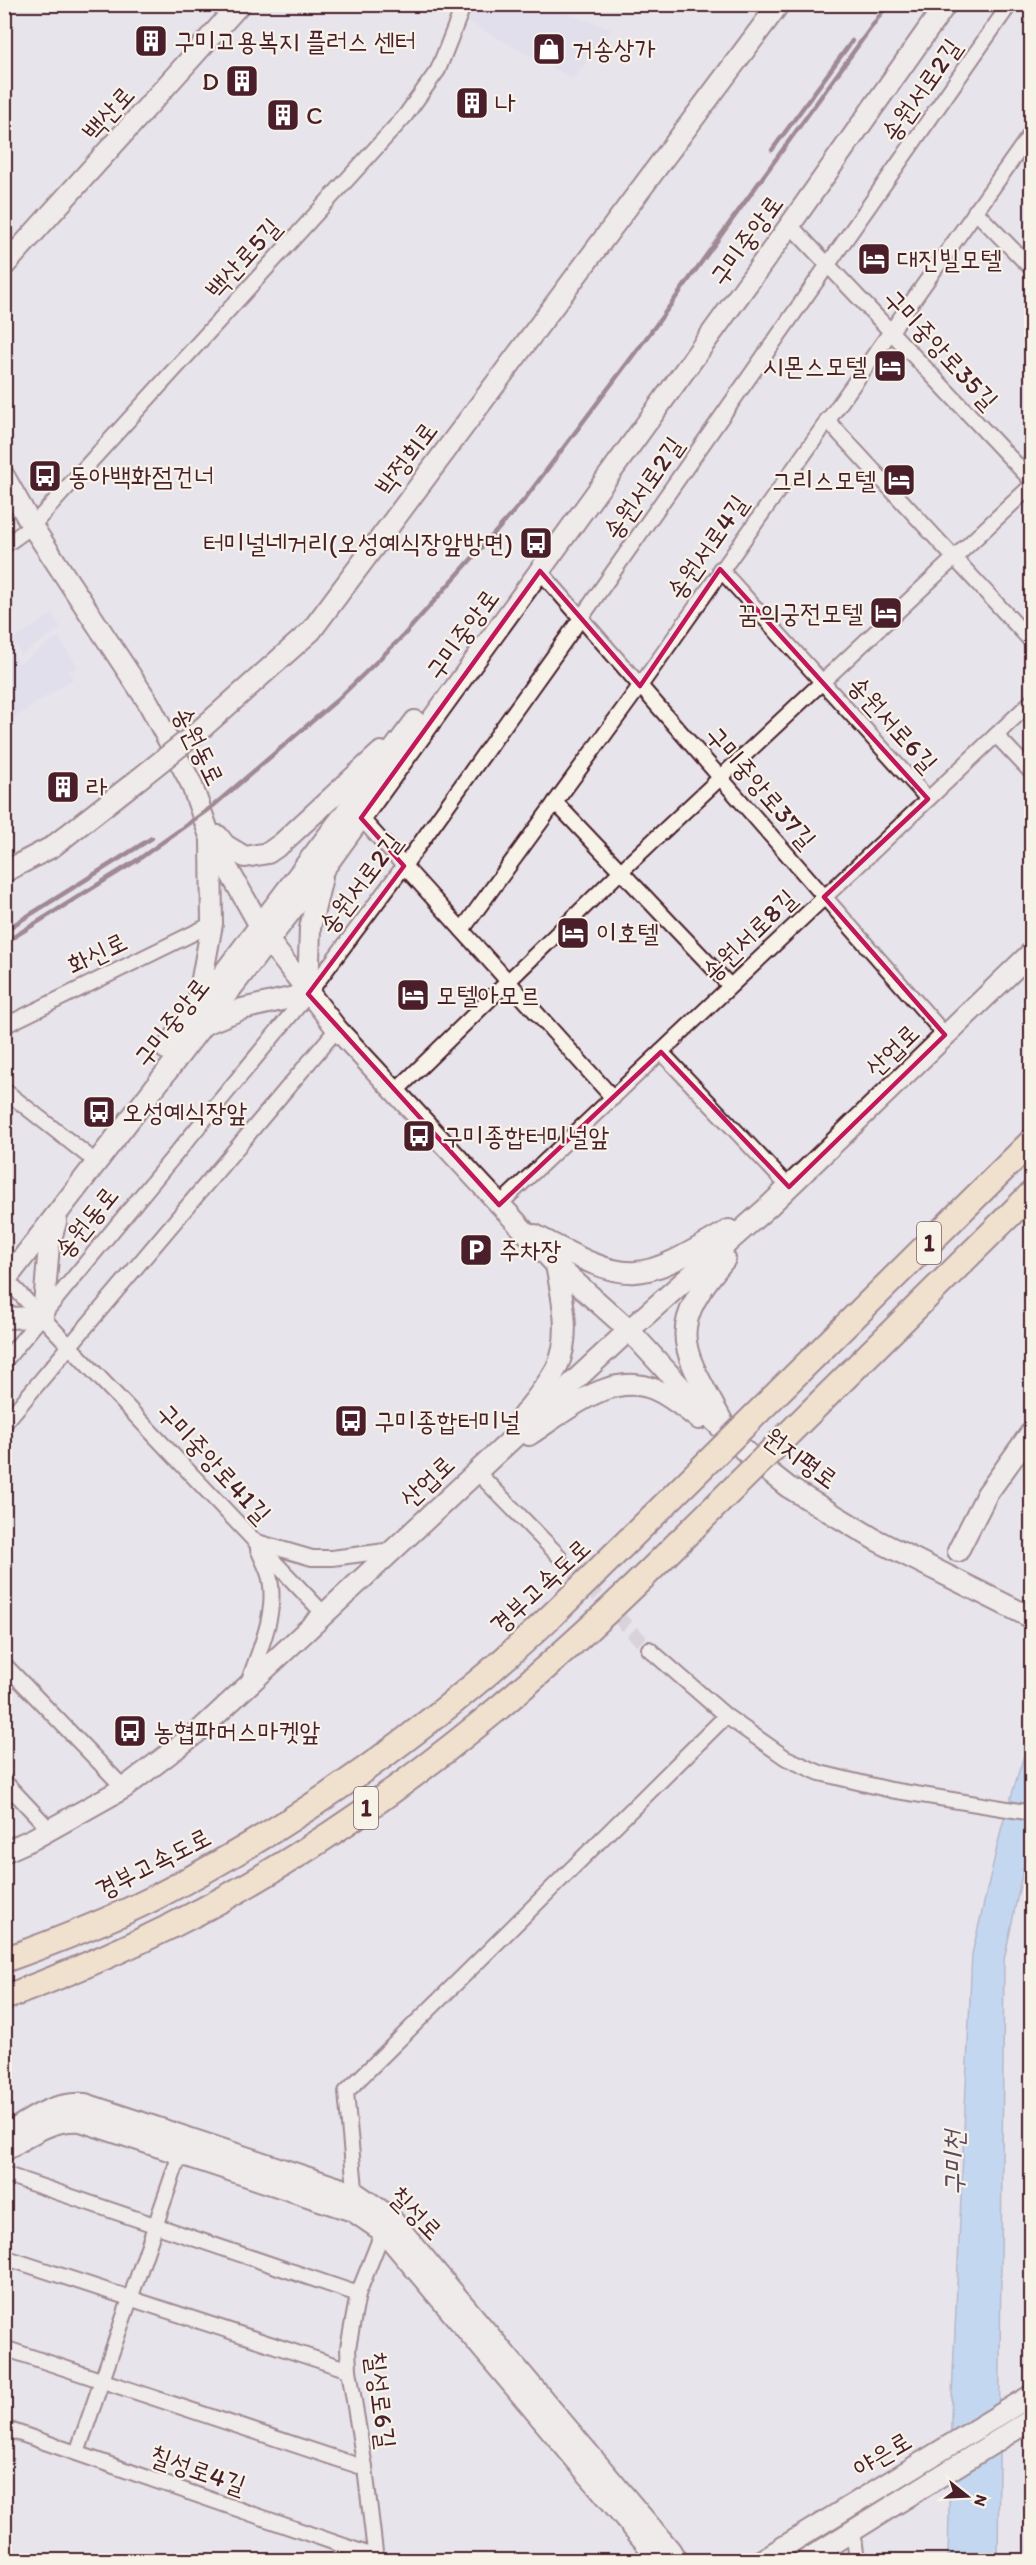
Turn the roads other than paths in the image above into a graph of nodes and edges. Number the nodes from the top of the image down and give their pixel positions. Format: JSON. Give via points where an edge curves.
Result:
{"nodes":[{"id":1,"x":240,"y":4,"type":"edge"},
{"id":2,"x":464,"y":4,"type":"edge"},
{"id":3,"x":779,"y":4,"type":"edge"},
{"id":4,"x":933,"y":4,"type":"edge"},
{"id":5,"x":946,"y":4,"type":"edge"},
{"id":6,"x":1010,"y":4,"type":"edge"},
{"id":7,"x":1032,"y":132,"type":"edge"},
{"id":8,"x":975,"y":211,"type":"junction"},
{"id":9,"x":790,"y":225,"type":"junction"},
{"id":10,"x":7,"y":263,"type":"edge"},
{"id":11,"x":828,"y":264,"type":"junction"},
{"id":12,"x":1032,"y":269,"type":"edge"},
{"id":13,"x":890,"y":331,"type":"junction"},
{"id":14,"x":827,"y":420,"type":"junction"},
{"id":15,"x":4,"y":476,"type":"edge"},
{"id":16,"x":1032,"y":483,"type":"edge"},
{"id":17,"x":32,"y":526,"type":"junction"},
{"id":18,"x":4,"y":546,"type":"edge"},
{"id":19,"x":955,"y":558,"type":"junction"},
{"id":20,"x":720,"y":569,"type":"junction"},
{"id":21,"x":540,"y":571,"type":"junction"},
{"id":22,"x":581,"y":618,"type":"junction"},
{"id":23,"x":1032,"y":642,"type":"edge"},
{"id":24,"x":822,"y":682,"type":"junction"},
{"id":25,"x":640,"y":686,"type":"junction"},
{"id":26,"x":1032,"y":701,"type":"edge"},
{"id":27,"x":416,"y":720,"type":"junction"},
{"id":28,"x":996,"y":735,"type":"junction"},
{"id":29,"x":1032,"y":773,"type":"edge"},
{"id":30,"x":721,"y":779,"type":"junction"},
{"id":31,"x":191,"y":783,"type":"junction"},
{"id":32,"x":928,"y":799,"type":"junction"},
{"id":33,"x":555,"y":802,"type":"junction"},
{"id":34,"x":361,"y":818,"type":"junction"},
{"id":35,"x":211,"y":838,"type":"junction"},
{"id":36,"x":326,"y":866,"type":"junction"},
{"id":37,"x":404,"y":866,"type":"junction"},
{"id":38,"x":621,"y":871,"type":"junction"},
{"id":39,"x":4,"y":872,"type":"edge"},
{"id":40,"x":824,"y":897,"type":"junction"},
{"id":41,"x":212,"y":924,"type":"junction"},
{"id":42,"x":462,"y":930,"type":"junction"},
{"id":43,"x":264,"y":933,"type":"junction"},
{"id":44,"x":1032,"y":952,"type":"edge"},
{"id":45,"x":508,"y":982,"type":"junction"},
{"id":46,"x":730,"y":986,"type":"junction"},
{"id":47,"x":308,"y":994,"type":"junction"},
{"id":48,"x":199,"y":1018,"type":"junction"},
{"id":49,"x":4,"y":1026,"type":"edge"},
{"id":50,"x":337,"y":1029,"type":"junction"},
{"id":51,"x":945,"y":1035,"type":"junction"},
{"id":52,"x":661,"y":1052,"type":"junction"},
{"id":53,"x":4,"y":1090,"type":"edge"},
{"id":54,"x":396,"y":1091,"type":"junction"},
{"id":55,"x":613,"y":1098,"type":"junction"},
{"id":56,"x":1032,"y":1141,"type":"edge"},
{"id":57,"x":87,"y":1155,"type":"junction"},
{"id":58,"x":789,"y":1186,"type":"junction"},
{"id":59,"x":1032,"y":1193,"type":"edge"},
{"id":60,"x":500,"y":1205,"type":"junction"},
{"id":61,"x":768,"y":1207,"type":"junction"},
{"id":62,"x":59,"y":1211,"type":"junction"},
{"id":63,"x":520,"y":1227,"type":"junction"},
{"id":64,"x":556,"y":1265,"type":"junction"},
{"id":65,"x":5,"y":1275,"type":"edge"},
{"id":66,"x":44,"y":1317,"type":"junction"},
{"id":67,"x":4,"y":1318,"type":"edge"},
{"id":68,"x":629,"y":1330,"type":"junction"},
{"id":69,"x":70,"y":1346,"type":"junction"},
{"id":70,"x":4,"y":1362,"type":"edge"},
{"id":71,"x":4,"y":1424,"type":"edge"},
{"id":72,"x":1032,"y":1431,"type":"edge"},
{"id":73,"x":736,"y":1444,"type":"junction"},
{"id":74,"x":482,"y":1467,"type":"junction"},
{"id":75,"x":255,"y":1542,"type":"junction"},
{"id":76,"x":393,"y":1550,"type":"junction"},
{"id":77,"x":958,"y":1551,"type":"dead end"},
{"id":78,"x":559,"y":1556,"type":"tunnel mouth"},
{"id":79,"x":323,"y":1613,"type":"junction"},
{"id":80,"x":1032,"y":1618,"type":"edge"},
{"id":81,"x":649,"y":1649,"type":"tunnel mouth"},
{"id":82,"x":4,"y":1664,"type":"edge"},
{"id":83,"x":247,"y":1685,"type":"junction"},
{"id":84,"x":726,"y":1716,"type":"junction"},
{"id":85,"x":4,"y":1781,"type":"edge"},
{"id":86,"x":124,"y":1788,"type":"junction"},
{"id":87,"x":1032,"y":1813,"type":"edge"},
{"id":88,"x":50,"y":1830,"type":"junction"},
{"id":89,"x":4,"y":1852,"type":"edge"},
{"id":90,"x":4,"y":1960,"type":"edge"},
{"id":91,"x":4,"y":1998,"type":"edge"},
{"id":92,"x":4,"y":2136,"type":"edge"},
{"id":93,"x":4,"y":2151,"type":"edge"},
{"id":94,"x":180,"y":2154,"type":"junction"},
{"id":95,"x":4,"y":2174,"type":"edge"},
{"id":96,"x":355,"y":2203,"type":"junction"},
{"id":97,"x":385,"y":2223,"type":"junction"},
{"id":98,"x":156,"y":2225,"type":"junction"},
{"id":99,"x":4,"y":2257,"type":"edge"},
{"id":100,"x":358,"y":2294,"type":"junction"},
{"id":101,"x":130,"y":2299,"type":"junction"},
{"id":102,"x":4,"y":2348,"type":"edge"},
{"id":103,"x":349,"y":2370,"type":"junction"},
{"id":104,"x":102,"y":2380,"type":"junction"},
{"id":105,"x":1032,"y":2395,"type":"edge"},
{"id":106,"x":1032,"y":2419,"type":"edge"},
{"id":107,"x":4,"y":2428,"type":"edge"},
{"id":108,"x":77,"y":2453,"type":"junction"},
{"id":109,"x":365,"y":2468,"type":"junction"},
{"id":110,"x":857,"y":2527,"type":"junction"},
{"id":111,"x":376,"y":2559,"type":"edge"},
{"id":112,"x":660,"y":2560,"type":"edge"},
{"id":113,"x":675,"y":2560,"type":"edge"},
{"id":114,"x":762,"y":2560,"type":"edge"},
{"id":115,"x":806,"y":2560,"type":"edge"},
{"id":116,"x":857,"y":2560,"type":"edge"}],
"edges":[{"from":1,"to":10,"type":"street","name":"백산로"},
{"from":2,"to":17,"type":"street","name":"백산로5길","via":[[438,70],[405,116]]},
{"from":3,"to":39,"type":"street","name":"박정희로","bridge":true,"via":[[311,631],[140,778],[51,847]]},
{"from":4,"to":27,"type":"street","name":"구미중앙로","via":[[724,300]]},
{"from":5,"to":9,"type":"street","name":"구미중앙로"},
{"from":6,"to":11,"type":"street","name":"송원서로2길"},
{"from":7,"to":8,"type":"street","name":"송원서로4길"},
{"from":8,"to":12,"type":"street"},
{"from":8,"to":13,"type":"street","name":"송원서로4길"},
{"from":9,"to":11,"type":"street","name":"구미중앙로35길"},
{"from":9,"to":21,"type":"street","name":"구미중앙로"},
{"from":11,"to":13,"type":"street","name":"구미중앙로35길"},
{"from":11,"to":22,"type":"street","name":"송원서로2길"},
{"from":13,"to":14,"type":"street","name":"송원서로4길"},
{"from":13,"to":16,"type":"street","name":"구미중앙로35길"},
{"from":14,"to":19,"type":"street"},
{"from":14,"to":20,"type":"street","name":"송원서로4길"},
{"from":15,"to":17,"type":"street","name":"송원동로"},
{"from":16,"to":19,"type":"street","name":"송원서로6길"},
{"from":17,"to":18,"type":"street"},
{"from":17,"to":31,"type":"street","name":"송원동로","via":[[148,702]]},
{"from":19,"to":23,"type":"street"},
{"from":19,"to":24,"type":"street","name":"송원서로6길"},
{"from":20,"to":24,"type":"street","name":"송원서로6길"},
{"from":20,"to":25,"type":"street","name":"송원서로4길"},
{"from":21,"to":22,"type":"street","name":"구미중앙로37길"},
{"from":21,"to":34,"type":"street","name":"구미중앙로"},
{"from":22,"to":25,"type":"street","name":"구미중앙로37길"},
{"from":22,"to":37,"type":"street","name":"송원서로2길"},
{"from":24,"to":30,"type":"street","name":"송원서로6길"},
{"from":24,"to":32,"type":"street","name":"송원서로6길"},
{"from":25,"to":30,"type":"street","name":"구미중앙로37길"},
{"from":25,"to":33,"type":"street","name":"송원서로4길"},
{"from":26,"to":28,"type":"street","name":"송원서로8길"},
{"from":27,"to":31,"type":"street","via":[[281,844],[255,857],[245,857],[225,845]]},
{"from":27,"to":43,"type":"street","name":"구미중앙로"},
{"from":28,"to":29,"type":"street"},
{"from":28,"to":32,"type":"street","name":"송원서로8길"},
{"from":30,"to":38,"type":"street","name":"송원서로6길"},
{"from":30,"to":40,"type":"street","name":"구미중앙로37길"},
{"from":31,"to":35,"type":"street","name":"송원동로"},
{"from":32,"to":40,"type":"street","name":"송원서로8길"},
{"from":33,"to":38,"type":"street"},
{"from":33,"to":42,"type":"street","name":"송원서로4길"},
{"from":34,"to":36,"type":"street","name":"구미중앙로"},
{"from":34,"to":37,"type":"street"},
{"from":35,"to":41,"type":"street"},
{"from":35,"to":43,"type":"street","name":"송원동로"},
{"from":36,"to":43,"type":"street","name":"구미중앙로"},
{"from":36,"to":47,"type":"street","via":[[310,928]]},
{"from":37,"to":42,"type":"street"},
{"from":37,"to":47,"type":"street","name":"송원서로2길"},
{"from":38,"to":45,"type":"street","name":"송원서로6길"},
{"from":38,"to":46,"type":"street"},
{"from":40,"to":46,"type":"street","name":"송원서로8길"},
{"from":40,"to":51,"type":"street","name":"구미중앙로37길"},
{"from":41,"to":48,"type":"street"},
{"from":41,"to":49,"type":"street","name":"화신로"},
{"from":42,"to":45,"type":"street"},
{"from":43,"to":47,"type":"street","name":"송원동로"},
{"from":43,"to":48,"type":"street","name":"구미중앙로"},
{"from":44,"to":51,"type":"street","name":"산업로"},
{"from":45,"to":54,"type":"street","name":"송원서로6길"},
{"from":45,"to":55,"type":"street"},
{"from":46,"to":52,"type":"street","name":"송원서로8길"},
{"from":47,"to":48,"type":"street"},
{"from":47,"to":50,"type":"street","name":"송원동로"},
{"from":47,"to":66,"type":"street","name":"송원동로"},
{"from":48,"to":57,"type":"street","name":"구미중앙로"},
{"from":48,"to":62,"type":"street","name":"구미중앙로"},
{"from":50,"to":54,"type":"street","name":"송원동로"},
{"from":50,"to":69,"type":"street"},
{"from":51,"to":58,"type":"street","name":"산업로"},
{"from":52,"to":55,"type":"street","name":"송원서로8길"},
{"from":52,"to":58,"type":"street"},
{"from":53,"to":57,"type":"street"},
{"from":54,"to":60,"type":"street","name":"송원동로"},
{"from":55,"to":60,"type":"street","name":"송원서로8길"},
{"from":56,"to":90,"type":"highway","name":"경부고속도로","number":"1","bridge":true,"via":[[556,1613],[411,1735],[325,1796],[151,1900],[71,1936]]},
{"from":57,"to":65,"type":"street","name":"구미중앙로"},
{"from":58,"to":61,"type":"street","name":"산업로"},
{"from":59,"to":91,"type":"highway","number":"1","bridge":true,"via":[[572,1645],[421,1769],[335,1831],[258,1879],[176,1924],[80,1969]]},
{"from":60,"to":63,"type":"street","name":"송원동로"},
{"from":61,"to":63,"type":"street","via":[[665,1267],[639,1273],[601,1269]]},
{"from":61,"to":68,"type":"street","name":"산업로"},
{"from":61,"to":73,"type":"street","via":[[700,1289],[684,1326],[688,1359]]},
{"from":62,"to":65,"type":"street","name":"구미중앙로"},
{"from":62,"to":66,"type":"street","via":[[49,1245]]},
{"from":63,"to":64,"type":"street","name":"송원동로"},
{"from":64,"to":68,"type":"street","name":"송원동로"},
{"from":64,"to":74,"type":"street","via":[[564,1320],[557,1366]]},
{"from":65,"to":66,"type":"street","name":"구미중앙로41길"},
{"from":66,"to":67,"type":"street"},
{"from":66,"to":69,"type":"street","name":"구미중앙로41길"},
{"from":66,"to":70,"type":"street"},
{"from":68,"to":73,"type":"street","name":"원지평로"},
{"from":68,"to":74,"type":"street","name":"산업로"},
{"from":69,"to":71,"type":"street"},
{"from":69,"to":75,"type":"street","name":"구미중앙로41길"},
{"from":72,"to":77,"type":"street","via":[[987,1494]]},
{"from":73,"to":74,"type":"street","via":[[654,1389],[618,1386],[595,1394]]},
{"from":73,"to":80,"type":"street","name":"원지평로","via":[[808,1500],[876,1540]]},
{"from":74,"to":76,"type":"street","name":"산업로"},
{"from":74,"to":78,"type":"street"},
{"from":75,"to":76,"type":"street","via":[[312,1558]]},
{"from":75,"to":79,"type":"street","name":"구미중앙로41길"},
{"from":75,"to":83,"type":"street","via":[[270,1579],[272,1599],[268,1626]]},
{"from":76,"to":79,"type":"street","name":"산업로"},
{"from":79,"to":83,"type":"street","name":"산업로"},
{"from":81,"to":84,"type":"street"},
{"from":82,"to":86,"type":"street"},
{"from":83,"to":86,"type":"street","name":"산업로","via":[[199,1731]]},
{"from":84,"to":87,"type":"street","via":[[786,1758],[820,1773]]},
{"from":84,"to":96,"type":"street","via":[[346,2092]]},
{"from":85,"to":88,"type":"street"},
{"from":86,"to":88,"type":"street","name":"산업로"},
{"from":88,"to":89,"type":"street","name":"산업로"},
{"from":92,"to":96,"type":"street","name":"칠성로","via":[[47,2109],[67,2103],[85,2104]]},
{"from":93,"to":94,"type":"street","name":"칠성로","via":[[43,2126],[64,2120],[81,2121]]},
{"from":94,"to":96,"type":"street","name":"칠성로"},
{"from":94,"to":98,"type":"street"},
{"from":95,"to":98,"type":"street"},
{"from":96,"to":97,"type":"street","name":"칠성로"},
{"from":97,"to":100,"type":"street","name":"칠성로6길"},
{"from":97,"to":112,"type":"street","name":"칠성로"},
{"from":97,"to":113,"type":"street","name":"칠성로"},
{"from":98,"to":100,"type":"street"},
{"from":98,"to":101,"type":"street"},
{"from":99,"to":101,"type":"street"},
{"from":100,"to":103,"type":"street","name":"칠성로6길","via":[[351,2321]]},
{"from":101,"to":103,"type":"street"},
{"from":101,"to":104,"type":"street"},
{"from":102,"to":104,"type":"street"},
{"from":103,"to":109,"type":"street","name":"칠성로6길"},
{"from":104,"to":108,"type":"street"},
{"from":104,"to":109,"type":"street"},
{"from":105,"to":114,"type":"street","name":"야은로"},
{"from":106,"to":110,"type":"street","name":"야은로"},
{"from":107,"to":108,"type":"street","name":"칠성로4길"},
{"from":108,"to":111,"type":"street","name":"칠성로4길"},
{"from":109,"to":111,"type":"street","name":"칠성로6길"},
{"from":110,"to":115,"type":"street","name":"야은로"},
{"from":110,"to":116,"type":"street"}]}
